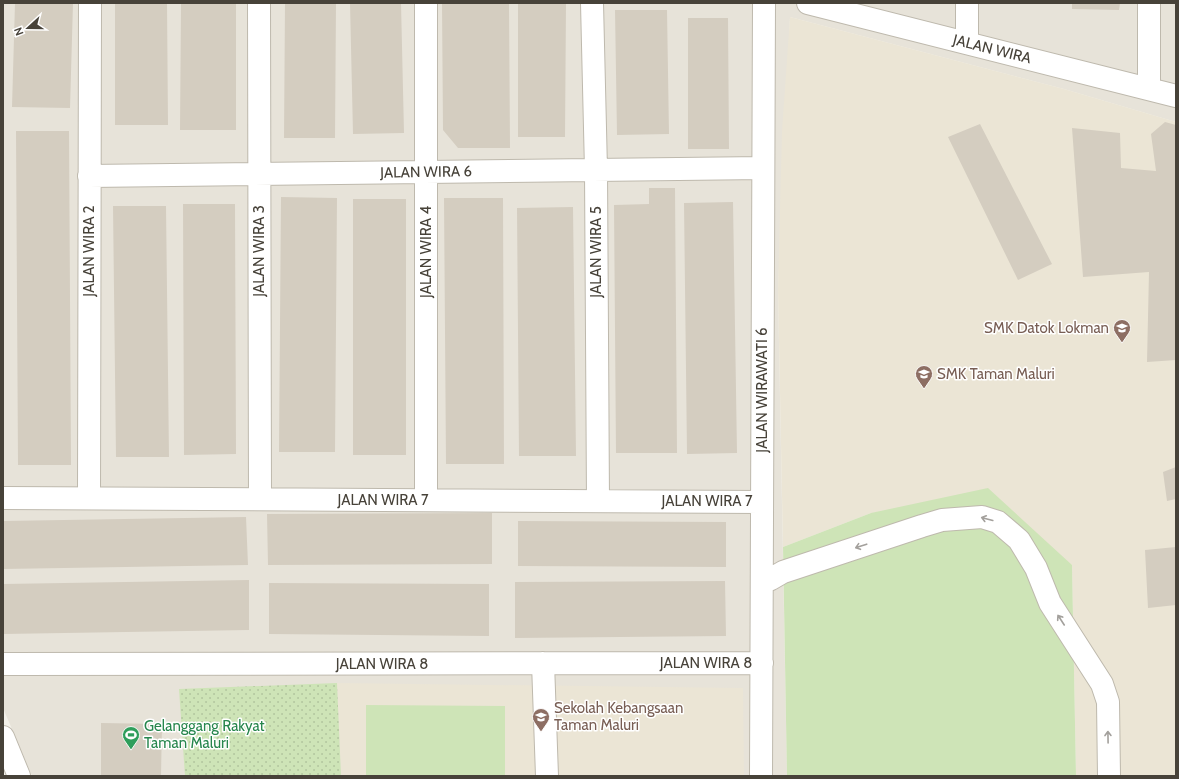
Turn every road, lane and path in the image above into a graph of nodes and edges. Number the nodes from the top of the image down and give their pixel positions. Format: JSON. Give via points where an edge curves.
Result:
{"nodes":[{"id":1,"x":90,"y":3,"type":"edge"},
{"id":2,"x":259,"y":3,"type":"edge"},
{"id":3,"x":426,"y":3,"type":"edge"},
{"id":4,"x":592,"y":3,"type":"edge"},
{"id":5,"x":764,"y":3,"type":"edge"},
{"id":6,"x":808,"y":3,"type":"edge"},
{"id":7,"x":967,"y":3,"type":"edge"},
{"id":8,"x":1149,"y":3,"type":"edge"},
{"id":9,"x":967,"y":43,"type":"junction"},
{"id":10,"x":1149,"y":89,"type":"junction"},
{"id":11,"x":1176,"y":96,"type":"edge"},
{"id":12,"x":763,"y":168,"type":"junction"},
{"id":13,"x":596,"y":170,"type":"junction"},
{"id":14,"x":426,"y":172,"type":"junction"},
{"id":15,"x":259,"y":174,"type":"junction"},
{"id":16,"x":90,"y":176,"type":"junction"},
{"id":17,"x":3,"y":498,"type":"edge"},
{"id":18,"x":89,"y":498,"type":"junction"},
{"id":19,"x":260,"y":499,"type":"junction"},
{"id":20,"x":426,"y":500,"type":"junction"},
{"id":21,"x":598,"y":501,"type":"junction"},
{"id":22,"x":762,"y":502,"type":"junction"},
{"id":23,"x":762,"y":583,"type":"junction"},
{"id":24,"x":543,"y":663,"type":"junction"},
{"id":25,"x":762,"y":663,"type":"junction"},
{"id":26,"x":3,"y":664,"type":"edge"},
{"id":27,"x":3,"y":737,"type":"edge"},
{"id":28,"x":19,"y":776,"type":"edge"},
{"id":29,"x":547,"y":776,"type":"edge"},
{"id":30,"x":761,"y":776,"type":"edge"},
{"id":31,"x":1109,"y":776,"type":"edge"}],
"edges":[{"from":1,"to":16,"type":"street","name":"JALAN WIRA 2"},
{"from":2,"to":15,"type":"street","name":"JALAN WIRA 3"},
{"from":3,"to":14,"type":"street","name":"JALAN WIRA 4"},
{"from":4,"to":13,"type":"street","name":"JALAN WIRA 5"},
{"from":5,"to":12,"type":"street","name":"JALAN WIRAWATI 6"},
{"from":6,"to":9,"type":"street","name":"JALAN WIRA"},
{"from":7,"to":9,"type":"street"},
{"from":8,"to":10,"type":"street"},
{"from":9,"to":10,"type":"street","name":"JALAN WIRA"},
{"from":10,"to":11,"type":"street","name":"JALAN WIRA"},
{"from":12,"to":13,"type":"street","name":"JALAN WIRA 6"},
{"from":12,"to":22,"type":"street","name":"JALAN WIRAWATI 6"},
{"from":13,"to":14,"type":"street","name":"JALAN WIRA 6"},
{"from":13,"to":21,"type":"street","name":"JALAN WIRA 5"},
{"from":14,"to":15,"type":"street","name":"JALAN WIRA 6"},
{"from":14,"to":20,"type":"street","name":"JALAN WIRA 4"},
{"from":15,"to":16,"type":"street","name":"JALAN WIRA 6"},
{"from":15,"to":19,"type":"street","name":"JALAN WIRA 3"},
{"from":16,"to":18,"type":"street","name":"JALAN WIRA 2"},
{"from":17,"to":18,"type":"street","name":"JALAN WIRA 7"},
{"from":18,"to":19,"type":"street","name":"JALAN WIRA 7"},
{"from":19,"to":20,"type":"street","name":"JALAN WIRA 7"},
{"from":20,"to":21,"type":"street","name":"JALAN WIRA 7"},
{"from":21,"to":22,"type":"street","name":"JALAN WIRA 7"},
{"from":22,"to":23,"type":"street","name":"JALAN WIRAWATI 6"},
{"from":23,"to":25,"type":"street","name":"JALAN WIRAWATI 6"},
{"from":31,"to":23,"type":"street","one_way":true,"via":[[1108,702],[1102,684],[1050,603],[1036,568],[1019,540],[998,522],[982,517],[942,520],[783,572]]},
{"from":24,"to":25,"type":"street","name":"JALAN WIRA 8"},
{"from":24,"to":26,"type":"street","name":"JALAN WIRA 8"},
{"from":24,"to":29,"type":"street"},
{"from":25,"to":30,"type":"street","name":"JALAN WIRAWATI 6"},
{"from":27,"to":28,"type":"street"}]}
